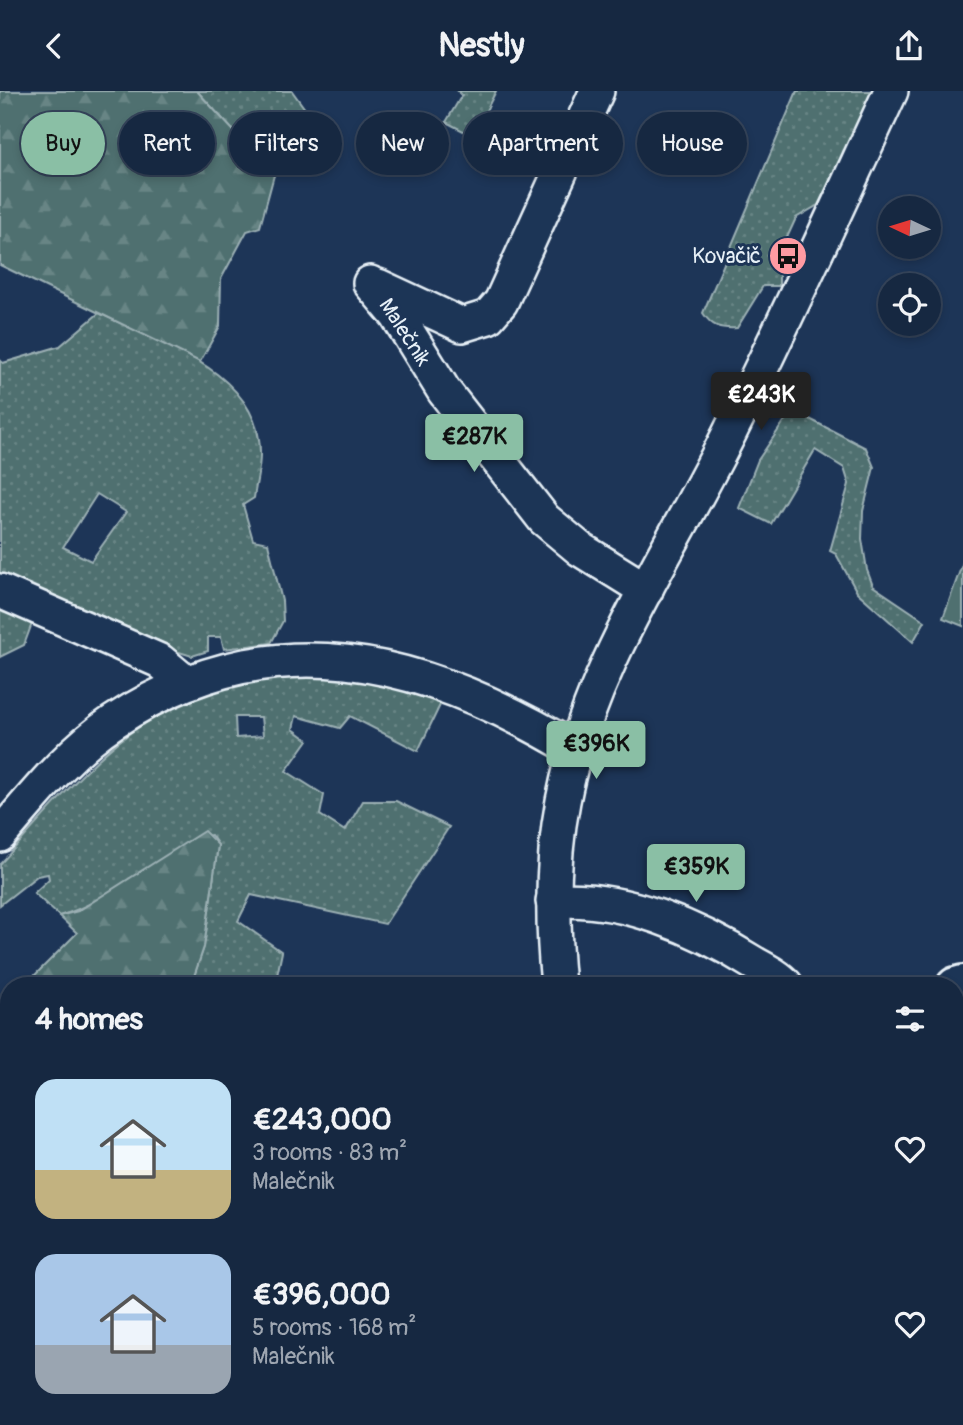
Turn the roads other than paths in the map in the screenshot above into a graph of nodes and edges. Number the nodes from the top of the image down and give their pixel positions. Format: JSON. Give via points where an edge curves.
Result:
{"nodes":[{"id":1,"x":597,"y":91,"type":"edge"},
{"id":2,"x":891,"y":91,"type":"edge"},
{"id":3,"x":646,"y":590,"type":"junction"},
{"id":4,"x":0,"y":591,"type":"edge"},
{"id":5,"x":186,"y":682,"type":"junction"},
{"id":6,"x":576,"y":750,"type":"junction"},
{"id":7,"x":0,"y":835,"type":"edge"},
{"id":8,"x":553,"y":901,"type":"junction"},
{"id":9,"x":558,"y":977,"type":"edge"},
{"id":10,"x":774,"y":977,"type":"edge"}],
"edges":[{"from":1,"to":3,"type":"street","name":"Malečnik","via":[[501,302],[488,317],[461,325],[370,283],[397,315],[444,391],[544,519],[580,549]]},
{"from":2,"to":3,"type":"street","via":[[733,429]]},
{"from":3,"to":6,"type":"street","via":[[605,671]]},
{"from":4,"to":5,"type":"street","via":[[160,661]]},
{"from":5,"to":6,"type":"street","via":[[253,664],[327,659],[363,662],[483,701]]},
{"from":5,"to":7,"type":"street","via":[[111,724],[64,764]]},
{"from":6,"to":8,"type":"street","via":[[557,838]]},
{"from":8,"to":9,"type":"street"},
{"from":8,"to":10,"type":"street","via":[[611,905],[668,921],[735,951]]}]}
